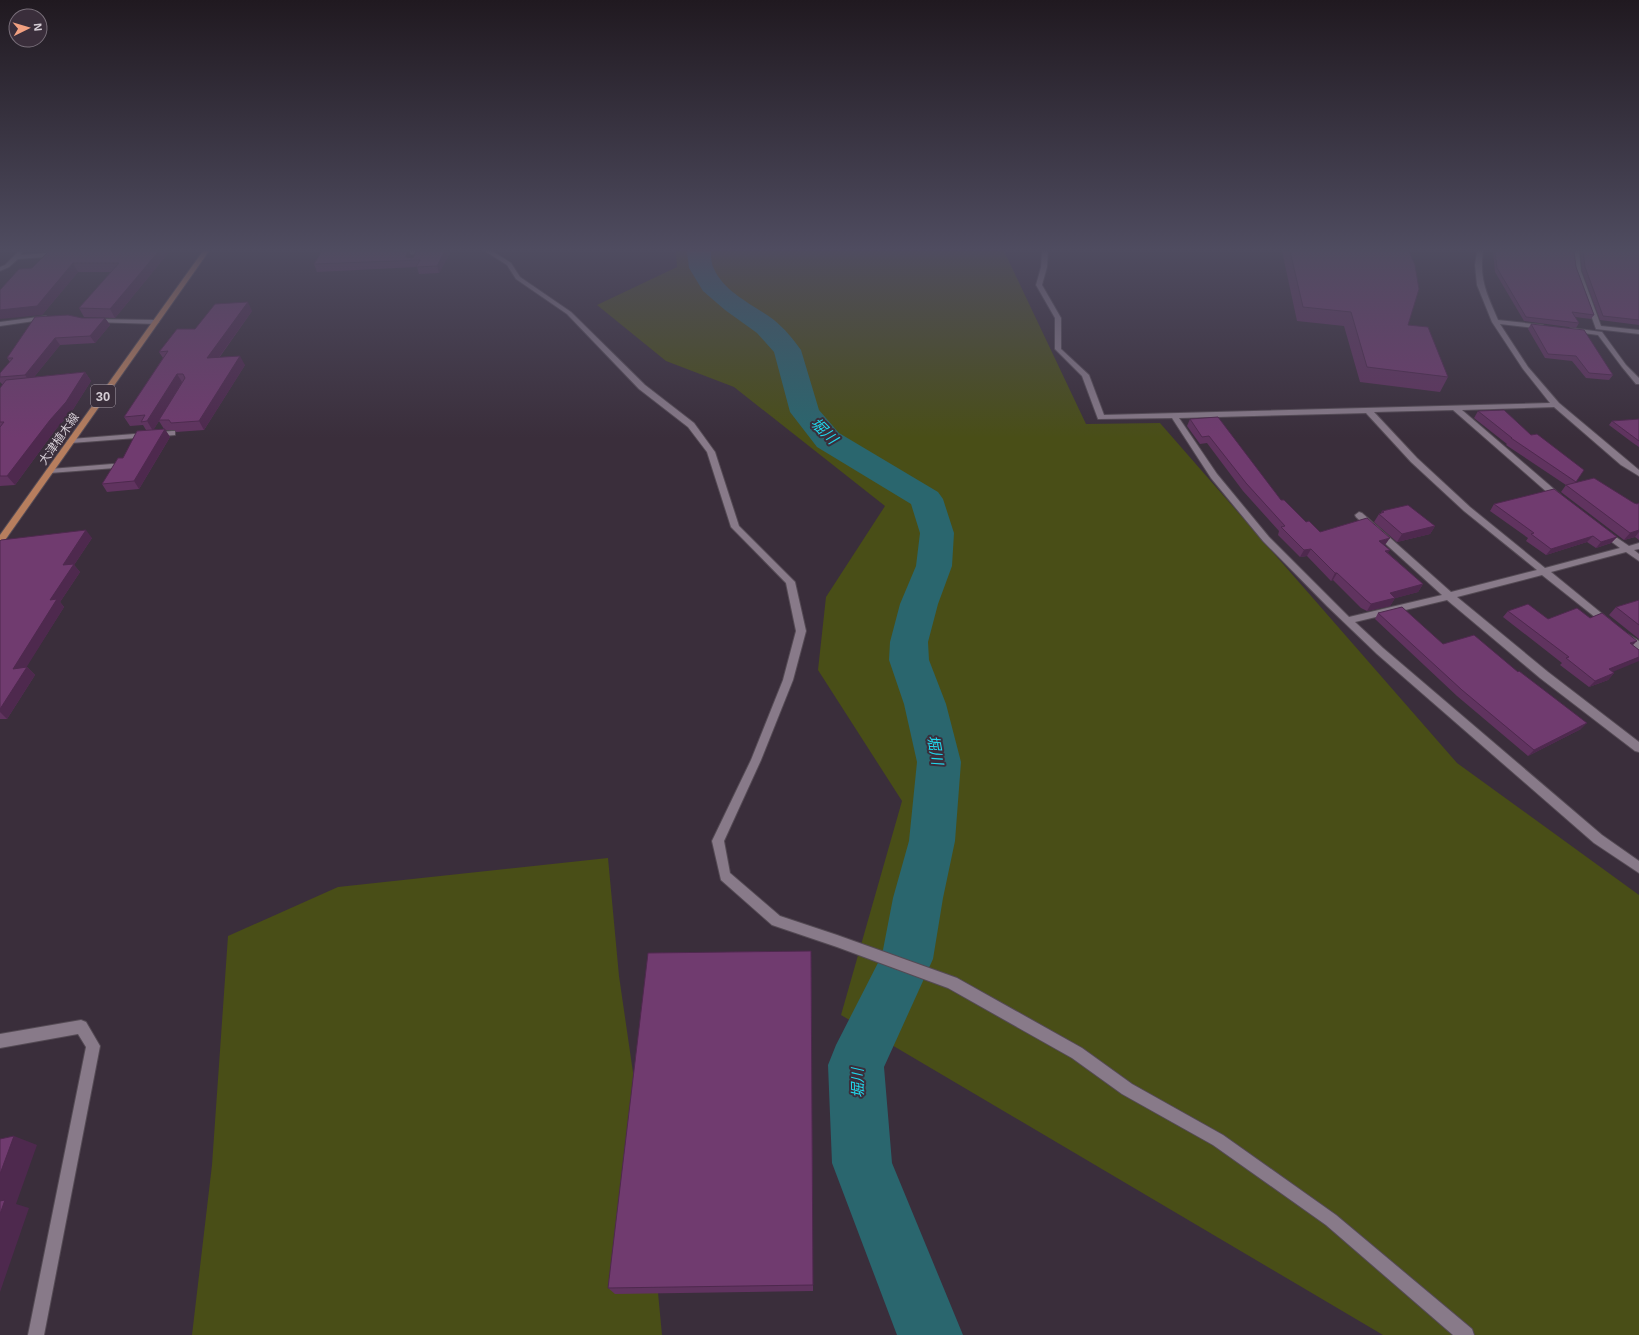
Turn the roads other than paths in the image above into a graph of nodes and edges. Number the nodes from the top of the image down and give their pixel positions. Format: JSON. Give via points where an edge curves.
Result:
{"nodes":[{"id":1,"x":162,"y":313,"type":"edge"},
{"id":2,"x":570,"y":313,"type":"edge"},
{"id":3,"x":1055,"y":313,"type":"edge"},
{"id":4,"x":1491,"y":313,"type":"edge"},
{"id":5,"x":1593,"y":313,"type":"edge"},
{"id":6,"x":53,"y":318,"type":"edge"},
{"id":7,"x":86,"y":321,"type":"edge"},
{"id":8,"x":156,"y":322,"type":"junction"},
{"id":9,"x":1495,"y":322,"type":"junction"},
{"id":10,"x":0,"y":324,"type":"edge"},
{"id":11,"x":1548,"y":328,"type":"edge"},
{"id":12,"x":1562,"y":329,"type":"edge"},
{"id":13,"x":1599,"y":330,"type":"junction"},
{"id":14,"x":1639,"y":332,"type":"edge"},
{"id":15,"x":1639,"y":382,"type":"edge"},
{"id":16,"x":1556,"y":405,"type":"junction"},
{"id":17,"x":1455,"y":408,"type":"junction"},
{"id":18,"x":1368,"y":410,"type":"junction"},
{"id":19,"x":1174,"y":416,"type":"junction"},
{"id":20,"x":172,"y":433,"type":"edge"},
{"id":21,"x":71,"y":440,"type":"junction"},
{"id":22,"x":112,"y":466,"type":"edge"},
{"id":23,"x":50,"y":471,"type":"junction"},
{"id":24,"x":1639,"y":474,"type":"edge"},
{"id":25,"x":1568,"y":505,"type":"edge"},
{"id":26,"x":1359,"y":515,"type":"dead end"},
{"id":27,"x":1598,"y":527,"type":"edge"},
{"id":28,"x":0,"y":541,"type":"edge"},
{"id":29,"x":1639,"y":546,"type":"edge"},
{"id":30,"x":1627,"y":549,"type":"junction"},
{"id":31,"x":1639,"y":558,"type":"edge"},
{"id":32,"x":1542,"y":571,"type":"junction"},
{"id":33,"x":1449,"y":596,"type":"junction"},
{"id":34,"x":1349,"y":620,"type":"junction"},
{"id":35,"x":1639,"y":646,"type":"edge"},
{"id":36,"x":1639,"y":748,"type":"edge"},
{"id":37,"x":1639,"y":868,"type":"edge"},
{"id":38,"x":0,"y":1041,"type":"edge"},
{"id":39,"x":36,"y":1335,"type":"edge"},
{"id":40,"x":1466,"y":1335,"type":"edge"}],
"edges":[{"from":1,"to":8,"type":"main road","name":"大津植木線","number":"30"},
{"from":2,"to":40,"type":"street","via":[[642,387],[691,425],[711,452],[735,527],[790,582],[801,631],[788,680],[756,760],[718,842],[725,876],[776,921],[952,983],[1077,1053],[1127,1090],[1218,1140],[1331,1220]]},
{"from":3,"to":19,"type":"street","via":[[1058,318],[1058,349],[1085,375],[1101,416]]},
{"from":4,"to":9,"type":"street"},
{"from":5,"to":13,"type":"street"},
{"from":6,"to":10,"type":"street"},
{"from":7,"to":8,"type":"street"},
{"from":8,"to":21,"type":"main road","name":"大津植木線","number":"30"},
{"from":9,"to":11,"type":"street"},
{"from":9,"to":16,"type":"street","via":[[1525,368]]},
{"from":12,"to":13,"type":"street"},
{"from":13,"to":14,"type":"street"},
{"from":13,"to":15,"type":"street","via":[[1624,366]]},
{"from":16,"to":17,"type":"street"},
{"from":16,"to":24,"type":"street"},
{"from":17,"to":18,"type":"street"},
{"from":17,"to":25,"type":"street"},
{"from":18,"to":19,"type":"street"},
{"from":18,"to":32,"type":"street","via":[[1414,460],[1467,509]]},
{"from":19,"to":34,"type":"street","via":[[1214,476],[1266,538]]},
{"from":20,"to":21,"type":"street","via":[[159,430]]},
{"from":21,"to":23,"type":"main road","name":"大津植木線","number":"30"},
{"from":22,"to":23,"type":"street"},
{"from":23,"to":28,"type":"main road","name":"大津植木線","number":"30"},
{"from":26,"to":33,"type":"street"},
{"from":27,"to":30,"type":"street"},
{"from":29,"to":30,"type":"street"},
{"from":30,"to":31,"type":"street"},
{"from":30,"to":32,"type":"street"},
{"from":32,"to":33,"type":"street"},
{"from":32,"to":35,"type":"street"},
{"from":33,"to":34,"type":"street"},
{"from":33,"to":36,"type":"street","via":[[1544,675]]},
{"from":34,"to":37,"type":"street","via":[[1380,651],[1598,839]]},
{"from":38,"to":39,"type":"street","via":[[82,1027],[94,1046]]}]}
